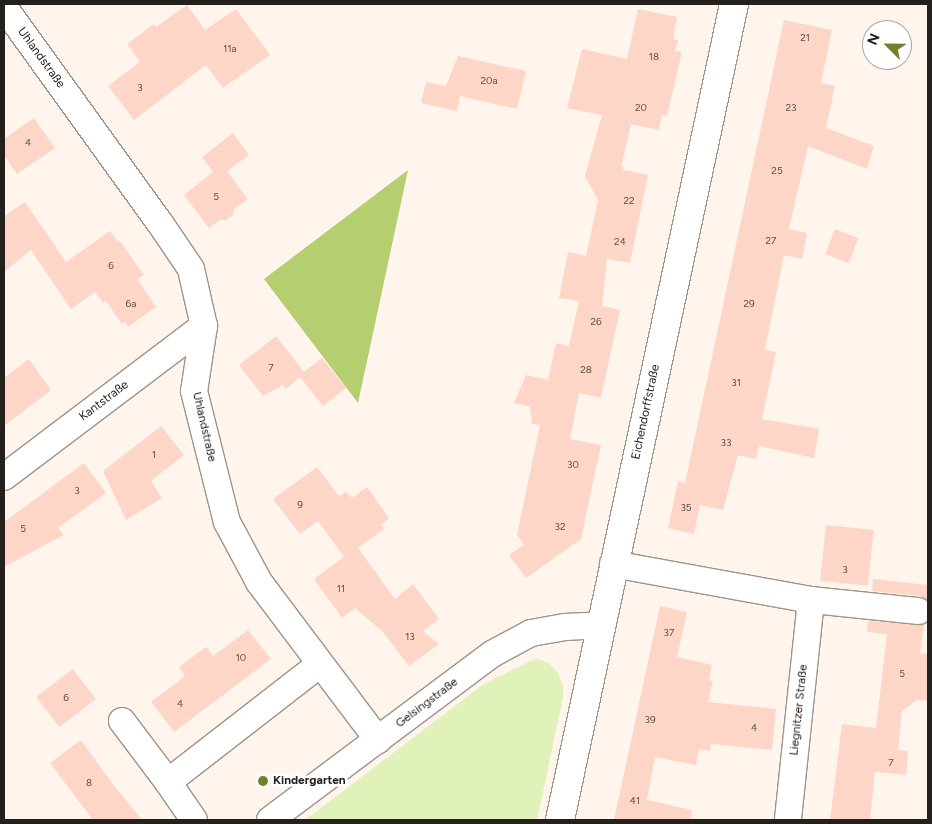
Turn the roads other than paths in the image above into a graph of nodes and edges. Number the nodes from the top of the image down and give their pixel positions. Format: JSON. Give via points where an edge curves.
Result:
{"nodes":[{"id":1,"x":734,"y":4,"type":"edge"},
{"id":2,"x":4,"y":7,"type":"edge"},
{"id":3,"x":204,"y":326,"type":"junction"},
{"id":4,"x":4,"y":477,"type":"edge"},
{"id":5,"x":613,"y":564,"type":"junction"},
{"id":6,"x":811,"y":600,"type":"junction"},
{"id":7,"x":918,"y":611,"type":"dead end"},
{"id":8,"x":601,"y":625,"type":"junction"},
{"id":9,"x":320,"y":664,"type":"junction"},
{"id":10,"x":122,"y":721,"type":"dead end"},
{"id":11,"x":378,"y":740,"type":"junction"},
{"id":12,"x":168,"y":782,"type":"junction"},
{"id":13,"x":194,"y":820,"type":"edge"},
{"id":14,"x":270,"y":820,"type":"edge"},
{"id":15,"x":560,"y":820,"type":"edge"},
{"id":16,"x":788,"y":820,"type":"edge"}],
"edges":[{"from":1,"to":5,"type":"street","name":"Eichendorffstraße"},
{"from":2,"to":3,"type":"street","name":"Uhlandstraße","via":[[191,269]]},
{"from":3,"to":4,"type":"street","name":"Kantstraße"},
{"from":3,"to":9,"type":"street","name":"Uhlandstraße","via":[[194,391],[227,522],[259,582]]},
{"from":5,"to":6,"type":"street"},
{"from":5,"to":8,"type":"street","name":"Eichendorffstraße"},
{"from":6,"to":7,"type":"street"},
{"from":6,"to":16,"type":"street","name":"Liegnitzer Straße"},
{"from":8,"to":11,"type":"street","name":"Gelsingstraße","via":[[531,633],[492,654]]},
{"from":8,"to":15,"type":"street","name":"Eichendorffstraße"},
{"from":9,"to":11,"type":"street","name":"Uhlandstraße"},
{"from":9,"to":12,"type":"street"},
{"from":10,"to":12,"type":"street"},
{"from":11,"to":14,"type":"street","name":"Gelsingstraße"},
{"from":12,"to":13,"type":"street"}]}
